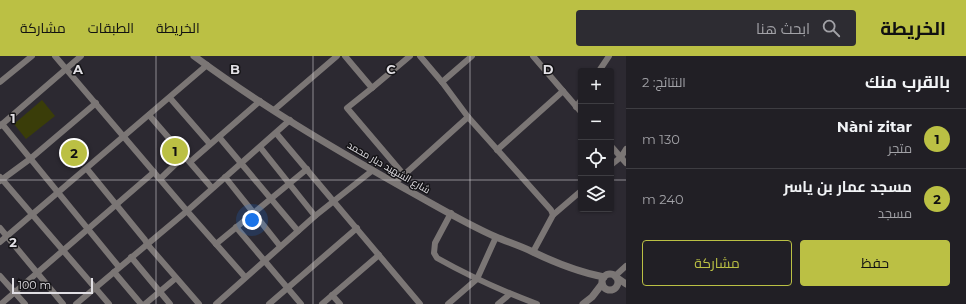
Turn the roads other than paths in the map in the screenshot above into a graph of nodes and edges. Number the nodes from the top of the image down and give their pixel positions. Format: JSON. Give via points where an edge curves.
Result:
{"nodes":[{"id":1,"x":32,"y":56,"type":"edge"},
{"id":2,"x":56,"y":56,"type":"edge"},
{"id":3,"x":81,"y":56,"type":"edge"},
{"id":4,"x":194,"y":56,"type":"edge"},
{"id":5,"x":337,"y":56,"type":"edge"},
{"id":6,"x":345,"y":56,"type":"edge"},
{"id":7,"x":410,"y":56,"type":"edge"},
{"id":8,"x":420,"y":56,"type":"edge"},
{"id":9,"x":472,"y":56,"type":"edge"},
{"id":10,"x":532,"y":56,"type":"edge"},
{"id":11,"x":609,"y":56,"type":"edge"},
{"id":12,"x":207,"y":65,"type":"junction"},
{"id":13,"x":66,"y":68,"type":"junction"},
{"id":14,"x":601,"y":68,"type":"edge"},
{"id":15,"x":0,"y":82,"type":"edge"},
{"id":16,"x":442,"y":82,"type":"junction"},
{"id":17,"x":372,"y":88,"type":"junction"},
{"id":18,"x":563,"y":91,"type":"junction"},
{"id":19,"x":170,"y":98,"type":"junction"},
{"id":20,"x":260,"y":101,"type":"junction"},
{"id":21,"x":96,"y":103,"type":"junction"},
{"id":22,"x":578,"y":108,"type":"edge"},
{"id":23,"x":274,"y":110,"type":"junction"},
{"id":24,"x":149,"y":115,"type":"junction"},
{"id":25,"x":468,"y":117,"type":"junction"},
{"id":26,"x":290,"y":120,"type":"junction"},
{"id":27,"x":1,"y":125,"type":"edge"},
{"id":28,"x":276,"y":133,"type":"junction"},
{"id":29,"x":124,"y":137,"type":"junction"},
{"id":30,"x":219,"y":137,"type":"junction"},
{"id":31,"x":210,"y":144,"type":"junction"},
{"id":32,"x":260,"y":147,"type":"junction"},
{"id":33,"x":614,"y":149,"type":"edge"},
{"id":34,"x":626,"y":149,"type":"edge"},
{"id":35,"x":497,"y":150,"type":"junction"},
{"id":36,"x":184,"y":156,"type":"junction"},
{"id":37,"x":621,"y":157,"type":"junction"},
{"id":38,"x":30,"y":160,"type":"junction"},
{"id":39,"x":190,"y":162,"type":"junction"},
{"id":40,"x":242,"y":163,"type":"junction"},
{"id":41,"x":614,"y":163,"type":"edge"},
{"id":42,"x":626,"y":163,"type":"edge"},
{"id":43,"x":87,"y":169,"type":"junction"},
{"id":44,"x":307,"y":169,"type":"junction"},
{"id":45,"x":373,"y":170,"type":"junction"},
{"id":46,"x":154,"y":172,"type":"junction"},
{"id":47,"x":404,"y":175,"type":"junction"},
{"id":48,"x":225,"y":177,"type":"junction"},
{"id":49,"x":160,"y":178,"type":"junction"},
{"id":50,"x":1,"y":179,"type":"edge"},
{"id":51,"x":290,"y":183,"type":"junction"},
{"id":52,"x":395,"y":183,"type":"junction"},
{"id":53,"x":212,"y":188,"type":"junction"},
{"id":54,"x":58,"y":192,"type":"junction"},
{"id":55,"x":578,"y":194,"type":"edge"},
{"id":56,"x":271,"y":198,"type":"junction"},
{"id":57,"x":334,"y":201,"type":"junction"},
{"id":58,"x":116,"y":204,"type":"junction"},
{"id":59,"x":187,"y":211,"type":"junction"},
{"id":60,"x":254,"y":213,"type":"junction"},
{"id":61,"x":451,"y":214,"type":"junction"},
{"id":62,"x":553,"y":215,"type":"junction"},
{"id":63,"x":32,"y":216,"type":"junction"},
{"id":64,"x":315,"y":216,"type":"junction"},
{"id":65,"x":236,"y":227,"type":"junction"},
{"id":66,"x":0,"y":228,"type":"edge"},
{"id":67,"x":88,"y":228,"type":"junction"},
{"id":68,"x":357,"y":228,"type":"junction"},
{"id":69,"x":298,"y":231,"type":"junction"},
{"id":70,"x":7,"y":236,"type":"junction"},
{"id":71,"x":496,"y":237,"type":"junction"},
{"id":72,"x":0,"y":242,"type":"edge"},
{"id":73,"x":147,"y":244,"type":"junction"},
{"id":74,"x":216,"y":244,"type":"junction"},
{"id":75,"x":280,"y":246,"type":"junction"},
{"id":76,"x":63,"y":250,"type":"junction"},
{"id":77,"x":533,"y":252,"type":"junction"},
{"id":78,"x":379,"y":255,"type":"junction"},
{"id":79,"x":131,"y":258,"type":"junction"},
{"id":80,"x":264,"y":261,"type":"junction"},
{"id":81,"x":626,"y":266,"type":"edge"},
{"id":82,"x":119,"y":267,"type":"junction"},
{"id":83,"x":114,"y":272,"type":"junction"},
{"id":84,"x":36,"y":273,"type":"junction"},
{"id":85,"x":0,"y":276,"type":"edge"},
{"id":86,"x":615,"y":276,"type":"junction"},
{"id":87,"x":245,"y":277,"type":"junction"},
{"id":88,"x":176,"y":278,"type":"junction"},
{"id":89,"x":477,"y":279,"type":"junction"},
{"id":90,"x":604,"y":283,"type":"junction"},
{"id":91,"x":626,"y":284,"type":"edge"},
{"id":92,"x":616,"y":287,"type":"junction"},
{"id":93,"x":95,"y":288,"type":"junction"},
{"id":94,"x":287,"y":289,"type":"junction"},
{"id":95,"x":626,"y":289,"type":"edge"},
{"id":96,"x":15,"y":292,"type":"junction"},
{"id":97,"x":160,"y":292,"type":"junction"},
{"id":98,"x":510,"y":294,"type":"junction"},
{"id":99,"x":332,"y":295,"type":"junction"},
{"id":100,"x":1,"y":304,"type":"edge"},
{"id":101,"x":25,"y":304,"type":"edge"},
{"id":102,"x":63,"y":304,"type":"edge"},
{"id":103,"x":76,"y":304,"type":"edge"},
{"id":104,"x":108,"y":304,"type":"edge"},
{"id":105,"x":141,"y":304,"type":"edge"},
{"id":106,"x":145,"y":304,"type":"edge"},
{"id":107,"x":170,"y":304,"type":"edge"},
{"id":108,"x":199,"y":304,"type":"edge"},
{"id":109,"x":216,"y":304,"type":"edge"},
{"id":110,"x":269,"y":304,"type":"edge"},
{"id":111,"x":300,"y":304,"type":"edge"},
{"id":112,"x":322,"y":304,"type":"edge"},
{"id":113,"x":340,"y":304,"type":"edge"},
{"id":114,"x":420,"y":304,"type":"edge"},
{"id":115,"x":448,"y":304,"type":"edge"},
{"id":116,"x":498,"y":304,"type":"edge"},
{"id":117,"x":537,"y":304,"type":"edge"},
{"id":118,"x":583,"y":304,"type":"edge"}],
"edges":[{"from":1,"to":15,"type":"street"},
{"from":2,"to":13,"type":"street"},
{"from":3,"to":13,"type":"street"},
{"from":4,"to":12,"type":"street","name":"شارع الشهيد دبار محمد"},
{"from":5,"to":23,"type":"street"},
{"from":6,"to":17,"type":"street"},
{"from":7,"to":17,"type":"street"},
{"from":8,"to":16,"type":"street"},
{"from":9,"to":16,"type":"street"},
{"from":10,"to":18,"type":"street"},
{"from":11,"to":14,"type":"street"},
{"from":12,"to":19,"type":"street"},
{"from":12,"to":20,"type":"street","name":"شارع الشهيد دبار محمد"},
{"from":13,"to":21,"type":"street"},
{"from":13,"to":27,"type":"street"},
{"from":16,"to":25,"type":"street"},
{"from":17,"to":47,"type":"street","via":[[347,108]]},
{"from":18,"to":22,"type":"street"},
{"from":18,"to":35,"type":"street"},
{"from":19,"to":24,"type":"street"},
{"from":19,"to":31,"type":"street"},
{"from":20,"to":23,"type":"street","name":"شارع الشهيد دبار محمد"},
{"from":20,"to":30,"type":"street"},
{"from":21,"to":29,"type":"street"},
{"from":21,"to":38,"type":"street"},
{"from":23,"to":26,"type":"street","name":"شارع الشهيد دبار محمد"},
{"from":24,"to":29,"type":"street"},
{"from":24,"to":36,"type":"street"},
{"from":25,"to":35,"type":"street"},
{"from":25,"to":47,"type":"street"},
{"from":26,"to":28,"type":"street"},
{"from":26,"to":45,"type":"street","name":"شارع الشهيد دبار محمد"},
{"from":27,"to":38,"type":"street"},
{"from":28,"to":32,"type":"street"},
{"from":28,"to":44,"type":"street"},
{"from":29,"to":43,"type":"street"},
{"from":29,"to":46,"type":"street"},
{"from":30,"to":31,"type":"street"},
{"from":30,"to":40,"type":"street"},
{"from":31,"to":39,"type":"street"},
{"from":32,"to":40,"type":"street"},
{"from":32,"to":51,"type":"street"},
{"from":33,"to":37,"type":"street"},
{"from":34,"to":37,"type":"street"},
{"from":35,"to":62,"type":"street","via":[[547,204]]},
{"from":36,"to":39,"type":"street"},
{"from":36,"to":49,"type":"street"},
{"from":37,"to":41,"type":"street"},
{"from":37,"to":42,"type":"street"},
{"from":38,"to":50,"type":"street"},
{"from":38,"to":54,"type":"street"},
{"from":39,"to":53,"type":"street"},
{"from":40,"to":48,"type":"street"},
{"from":40,"to":56,"type":"street"},
{"from":43,"to":54,"type":"street"},
{"from":43,"to":58,"type":"street"},
{"from":44,"to":51,"type":"street"},
{"from":44,"to":57,"type":"street"},
{"from":45,"to":52,"type":"street","name":"شارع الشهيد دبار محمد"},
{"from":45,"to":57,"type":"street"},
{"from":46,"to":49,"type":"street"},
{"from":46,"to":58,"type":"street"},
{"from":47,"to":52,"type":"street"},
{"from":48,"to":53,"type":"street"},
{"from":48,"to":60,"type":"street"},
{"from":49,"to":59,"type":"street"},
{"from":50,"to":63,"type":"street"},
{"from":51,"to":56,"type":"street"},
{"from":51,"to":64,"type":"street"},
{"from":52,"to":61,"type":"street","name":"شارع الشهيد دبار محمد"},
{"from":53,"to":59,"type":"street"},
{"from":54,"to":63,"type":"street"},
{"from":54,"to":67,"type":"street"},
{"from":55,"to":62,"type":"street"},
{"from":56,"to":60,"type":"street"},
{"from":56,"to":69,"type":"street"},
{"from":57,"to":64,"type":"street"},
{"from":57,"to":68,"type":"street"},
{"from":58,"to":67,"type":"street"},
{"from":58,"to":73,"type":"street"},
{"from":59,"to":73,"type":"street"},
{"from":59,"to":74,"type":"street"},
{"from":60,"to":65,"type":"street"},
{"from":60,"to":75,"type":"street"},
{"from":61,"to":71,"type":"street","name":"شارع الشهيد دبار محمد"},
{"from":61,"to":89,"type":"street","via":[[436,243],[434,253],[437,258]]},
{"from":62,"to":77,"type":"street"},
{"from":63,"to":70,"type":"street"},
{"from":63,"to":76,"type":"street"},
{"from":64,"to":69,"type":"street"},
{"from":65,"to":74,"type":"street"},
{"from":65,"to":80,"type":"street"},
{"from":66,"to":70,"type":"street"},
{"from":67,"to":76,"type":"street"},
{"from":67,"to":82,"type":"street"},
{"from":68,"to":78,"type":"street"},
{"from":68,"to":94,"type":"street"},
{"from":69,"to":75,"type":"street"},
{"from":70,"to":72,"type":"street"},
{"from":70,"to":84,"type":"street"},
{"from":71,"to":77,"type":"street","name":"شارع الشهيد دبار محمد"},
{"from":71,"to":89,"type":"street"},
{"from":73,"to":79,"type":"street"},
{"from":73,"to":88,"type":"street"},
{"from":74,"to":87,"type":"street"},
{"from":75,"to":80,"type":"street"},
{"from":76,"to":84,"type":"street"},
{"from":76,"to":93,"type":"street"},
{"from":77,"to":90,"type":"street","name":"شارع الشهيد دبار محمد"},
{"from":78,"to":99,"type":"street"},
{"from":78,"to":114,"type":"street"},
{"from":79,"to":82,"type":"street"},
{"from":79,"to":97,"type":"street"},
{"from":80,"to":87,"type":"street"},
{"from":80,"to":94,"type":"street"},
{"from":81,"to":86,"type":"street"},
{"from":82,"to":83,"type":"street"},
{"from":83,"to":93,"type":"street"},
{"from":83,"to":105,"type":"street"},
{"from":84,"to":96,"type":"street"},
{"from":84,"to":102,"type":"street"},
{"from":85,"to":96,"type":"street"},
{"from":86,"to":90,"type":"street","via":[[610,274]]},
{"from":86,"to":91,"type":"street"},
{"from":86,"to":92,"type":"street","via":[[618,282]]},
{"from":87,"to":109,"type":"street"},
{"from":88,"to":97,"type":"street"},
{"from":88,"to":108,"type":"street"},
{"from":89,"to":98,"type":"street"},
{"from":89,"to":115,"type":"street"},
{"from":90,"to":92,"type":"street","via":[[612,290]]},
{"from":90,"to":118,"type":"street"},
{"from":92,"to":95,"type":"street"},
{"from":93,"to":103,"type":"street"},
{"from":93,"to":104,"type":"street"},
{"from":94,"to":110,"type":"street"},
{"from":94,"to":111,"type":"street"},
{"from":96,"to":100,"type":"street"},
{"from":96,"to":101,"type":"street"},
{"from":97,"to":106,"type":"street"},
{"from":97,"to":107,"type":"street"},
{"from":98,"to":116,"type":"street"},
{"from":98,"to":117,"type":"street"},
{"from":99,"to":112,"type":"street"},
{"from":99,"to":113,"type":"street"}]}
